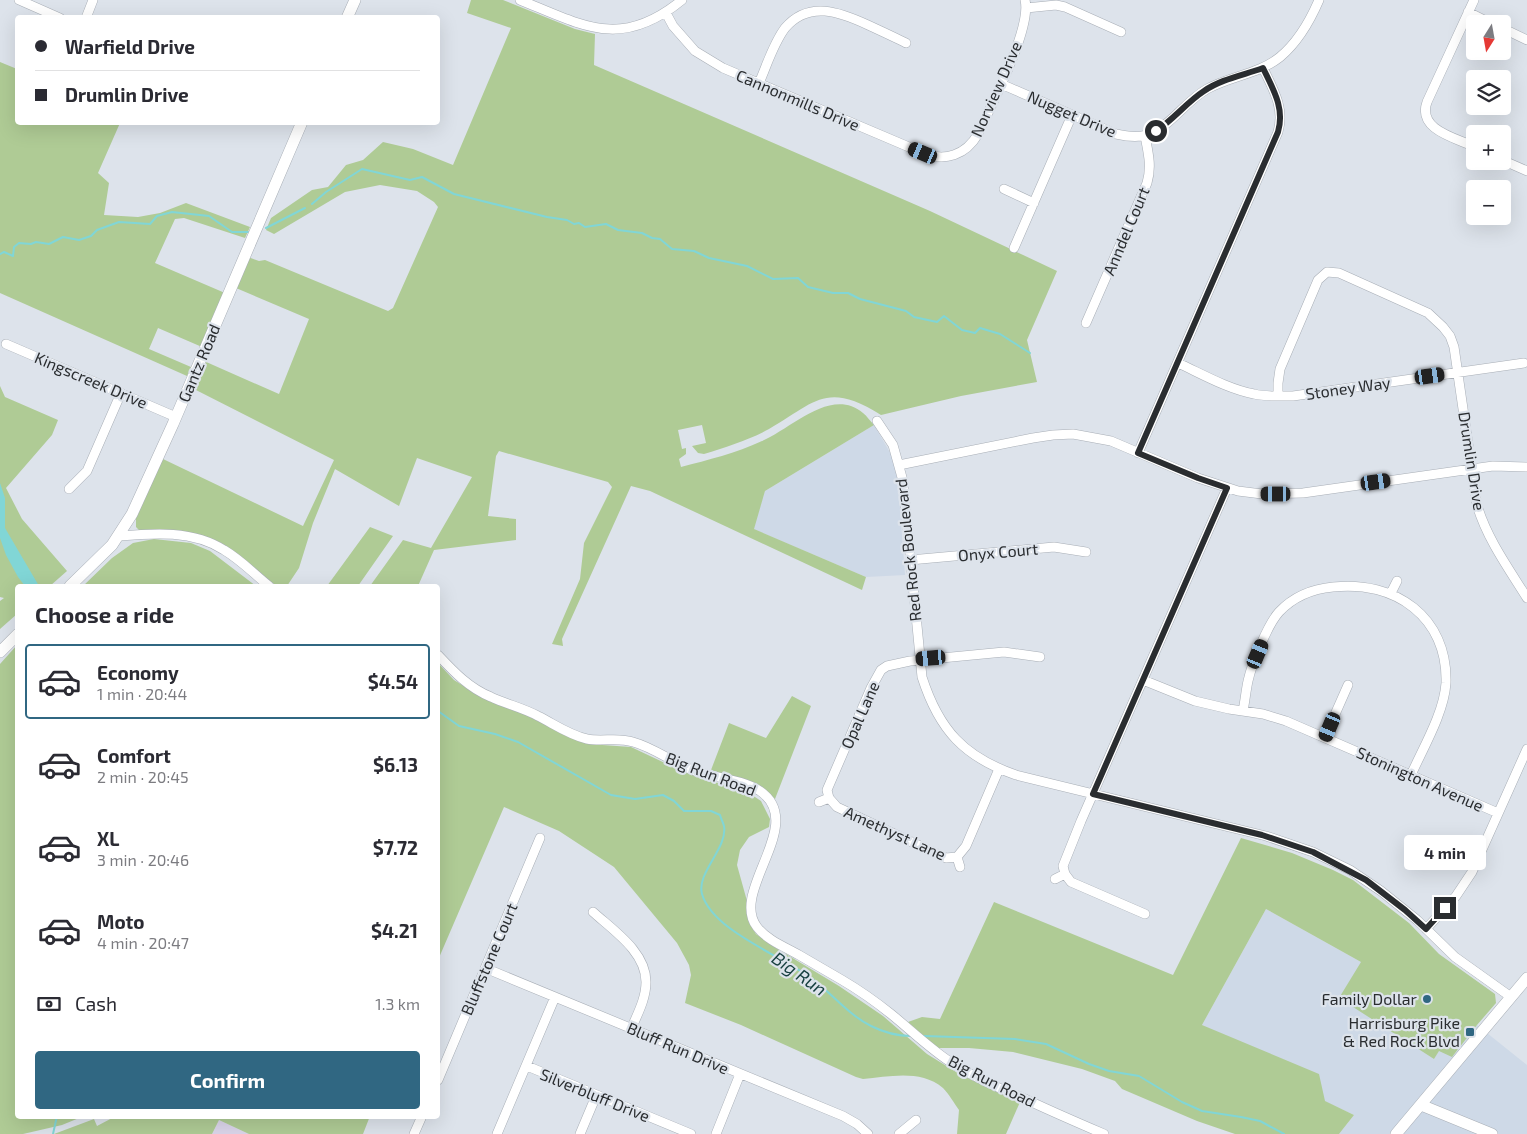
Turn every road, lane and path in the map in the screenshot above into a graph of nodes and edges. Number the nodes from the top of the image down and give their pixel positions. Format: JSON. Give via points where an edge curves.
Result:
{"nodes":[{"id":1,"x":19,"y":0,"type":"edge"},
{"id":2,"x":93,"y":0,"type":"edge"},
{"id":3,"x":355,"y":0,"type":"edge"},
{"id":4,"x":520,"y":0,"type":"edge"},
{"id":5,"x":682,"y":0,"type":"edge"},
{"id":6,"x":1319,"y":0,"type":"edge"},
{"id":7,"x":1474,"y":0,"type":"edge"},
{"id":8,"x":1025,"y":4,"type":"edge"},
{"id":9,"x":1468,"y":12,"type":"junction"},
{"id":10,"x":666,"y":13,"type":"junction"},
{"id":11,"x":53,"y":15,"type":"edge"},
{"id":12,"x":87,"y":15,"type":"edge"},
{"id":13,"x":348,"y":15,"type":"edge"},
{"id":14,"x":1474,"y":15,"type":"edge"},
{"id":15,"x":1120,"y":32,"type":"dead end"},
{"id":16,"x":1511,"y":32,"type":"edge"},
{"id":17,"x":1527,"y":40,"type":"edge"},
{"id":18,"x":906,"y":43,"type":"dead end"},
{"id":19,"x":1263,"y":68,"type":"junction"},
{"id":20,"x":759,"y":84,"type":"junction"},
{"id":21,"x":1000,"y":84,"type":"junction"},
{"id":22,"x":1072,"y":115,"type":"junction"},
{"id":23,"x":301,"y":125,"type":"edge"},
{"id":24,"x":1145,"y":136,"type":"junction"},
{"id":25,"x":1466,"y":144,"type":"edge"},
{"id":26,"x":948,"y":157,"type":"joint"},
{"id":27,"x":1511,"y":164,"type":"edge"},
{"id":28,"x":1527,"y":172,"type":"edge"},
{"id":29,"x":1004,"y":189,"type":"dead end"},
{"id":30,"x":1034,"y":203,"type":"junction"},
{"id":31,"x":1014,"y":248,"type":"dead end"},
{"id":32,"x":1324,"y":263,"type":"dead end"},
{"id":33,"x":1327,"y":272,"type":"junction"},
{"id":34,"x":1086,"y":324,"type":"dead end"},
{"id":35,"x":6,"y":344,"type":"dead end"},
{"id":36,"x":1178,"y":362,"type":"junction"},
{"id":37,"x":1524,"y":363,"type":"dead end"},
{"id":38,"x":1458,"y":372,"type":"junction"},
{"id":39,"x":121,"y":393,"type":"junction"},
{"id":40,"x":1278,"y":396,"type":"junction"},
{"id":41,"x":176,"y":417,"type":"junction"},
{"id":42,"x":877,"y":421,"type":"dead end"},
{"id":43,"x":1138,"y":453,"type":"junction"},
{"id":44,"x":899,"y":465,"type":"junction"},
{"id":45,"x":1527,"y":467,"type":"edge"},
{"id":46,"x":1472,"y":469,"type":"junction"},
{"id":47,"x":69,"y":488,"type":"dead end"},
{"id":48,"x":1227,"y":488,"type":"junction"},
{"id":49,"x":119,"y":536,"type":"junction"},
{"id":50,"x":1086,"y":552,"type":"dead end"},
{"id":51,"x":910,"y":560,"type":"junction"},
{"id":52,"x":1397,"y":581,"type":"dead end"},
{"id":53,"x":72,"y":584,"type":"edge"},
{"id":54,"x":267,"y":584,"type":"edge"},
{"id":55,"x":1391,"y":593,"type":"junction"},
{"id":56,"x":1527,"y":598,"type":"edge"},
{"id":57,"x":15,"y":637,"type":"edge"},
{"id":58,"x":0,"y":652,"type":"edge"},
{"id":59,"x":1040,"y":656,"type":"dead end"},
{"id":60,"x":440,"y":658,"type":"edge"},
{"id":61,"x":919,"y":660,"type":"junction"},
{"id":62,"x":1143,"y":680,"type":"junction"},
{"id":63,"x":1348,"y":685,"type":"dead end"},
{"id":64,"x":1243,"y":710,"type":"junction"},
{"id":65,"x":1326,"y":738,"type":"junction"},
{"id":66,"x":1527,"y":749,"type":"edge"},
{"id":67,"x":999,"y":769,"type":"junction"},
{"id":68,"x":1411,"y":775,"type":"junction"},
{"id":69,"x":1093,"y":794,"type":"junction"},
{"id":70,"x":829,"y":798,"type":"junction"},
{"id":71,"x":819,"y":802,"type":"dead end"},
{"id":72,"x":1498,"y":813,"type":"junction"},
{"id":73,"x":540,"y":838,"type":"dead end"},
{"id":74,"x":957,"y":857,"type":"junction"},
{"id":75,"x":960,"y":867,"type":"dead end"},
{"id":76,"x":1065,"y":874,"type":"junction"},
{"id":77,"x":1055,"y":879,"type":"dead end"},
{"id":78,"x":593,"y":912,"type":"dead end"},
{"id":79,"x":1145,"y":914,"type":"dead end"},
{"id":80,"x":1426,"y":929,"type":"junction"},
{"id":81,"x":485,"y":968,"type":"junction"},
{"id":82,"x":1527,"y":978,"type":"edge"},
{"id":83,"x":555,"y":997,"type":"junction"},
{"id":84,"x":1511,"y":997,"type":"junction"},
{"id":85,"x":632,"y":1027,"type":"junction"},
{"id":86,"x":526,"y":1066,"type":"junction"},
{"id":87,"x":740,"y":1074,"type":"junction"},
{"id":88,"x":440,"y":1075,"type":"edge"},
{"id":89,"x":596,"y":1096,"type":"junction"},
{"id":90,"x":1421,"y":1105,"type":"junction"},
{"id":91,"x":421,"y":1119,"type":"edge"},
{"id":92,"x":916,"y":1120,"type":"dead end"},
{"id":93,"x":414,"y":1134,"type":"edge"},
{"id":94,"x":496,"y":1134,"type":"edge"},
{"id":95,"x":580,"y":1134,"type":"edge"},
{"id":96,"x":690,"y":1134,"type":"edge"},
{"id":97,"x":716,"y":1134,"type":"edge"},
{"id":98,"x":868,"y":1134,"type":"edge"},
{"id":99,"x":899,"y":1134,"type":"edge"},
{"id":100,"x":1104,"y":1134,"type":"edge"},
{"id":101,"x":1396,"y":1134,"type":"edge"},
{"id":102,"x":1492,"y":1134,"type":"edge"}],
"edges":[{"from":1,"to":11,"type":"street"},
{"from":2,"to":12,"type":"street"},
{"from":3,"to":13,"type":"main road"},
{"from":4,"to":10,"type":"street","via":[[598,29],[635,26]]},
{"from":5,"to":10,"type":"street"},
{"from":6,"to":19,"type":"street","via":[[1294,44]]},
{"from":7,"to":9,"type":"street"},
{"from":8,"to":15,"type":"street","via":[[1056,4]]},
{"from":8,"to":21,"type":"street","name":"Norview Drive","via":[[1023,30]]},
{"from":9,"to":14,"type":"street"},
{"from":9,"to":25,"type":"street","via":[[1425,113],[1436,129]]},
{"from":10,"to":20,"type":"street","name":"Cannonmills Drive","via":[[695,51]]},
{"from":16,"to":17,"type":"street"},
{"from":18,"to":20,"type":"street","via":[[841,13],[817,10],[794,19],[785,28]]},
{"from":19,"to":24,"type":"street","via":[[1206,89],[1167,124]]},
{"from":19,"to":36,"type":"street","via":[[1279,103],[1281,122]]},
{"from":20,"to":26,"type":"street","name":"Cannonmills Drive","via":[[923,153]]},
{"from":21,"to":22,"type":"street","name":"Nugget Drive"},
{"from":21,"to":26,"type":"street","name":"Norview Drive","via":[[974,140],[964,151]]},
{"from":22,"to":24,"type":"street","name":"Nugget Drive","via":[[1125,136]]},
{"from":22,"to":30,"type":"street"},
{"from":23,"to":41,"type":"main road","name":"Gantz Road"},
{"from":24,"to":34,"type":"street","name":"Anndel Court","via":[[1150,163],[1147,183]]},
{"from":27,"to":28,"type":"street"},
{"from":29,"to":30,"type":"street"},
{"from":30,"to":31,"type":"street"},
{"from":32,"to":33,"type":"street"},
{"from":33,"to":38,"type":"street","name":"Drumlin Drive","via":[[1340,273],[1435,318],[1450,336]]},
{"from":33,"to":40,"type":"street","via":[[1318,280],[1280,369]]},
{"from":35,"to":39,"type":"street","name":"Kingscreek Drive"},
{"from":36,"to":40,"type":"street","name":"Stoney Way","via":[[1242,391]]},
{"from":36,"to":43,"type":"street"},
{"from":37,"to":38,"type":"street","name":"Stoney Way"},
{"from":38,"to":40,"type":"street","name":"Stoney Way"},
{"from":38,"to":46,"type":"street","name":"Drumlin Drive"},
{"from":39,"to":41,"type":"street","name":"Kingscreek Drive"},
{"from":39,"to":47,"type":"street","via":[[87,471]]},
{"from":41,"to":49,"type":"main road","name":"Gantz Road"},
{"from":42,"to":44,"type":"street","name":"Red Rock Boulevard","via":[[893,445]]},
{"from":43,"to":44,"type":"street","via":[[1111,441],[1073,434],[1053,435]]},
{"from":43,"to":48,"type":"street"},
{"from":44,"to":51,"type":"street","name":"Red Rock Boulevard"},
{"from":45,"to":46,"type":"street"},
{"from":46,"to":48,"type":"street","via":[[1290,494],[1262,494]]},
{"from":46,"to":56,"type":"street","name":"Drumlin Drive","via":[[1481,517],[1488,534]]},
{"from":48,"to":62,"type":"street"},
{"from":49,"to":53,"type":"main road","name":"Gantz Road"},
{"from":49,"to":54,"type":"street","via":[[148,534],[198,538],[224,549]]},
{"from":50,"to":51,"type":"street","name":"Onyx Court","via":[[1054,547]]},
{"from":51,"to":61,"type":"street","name":"Red Rock Boulevard"},
{"from":52,"to":55,"type":"street"},
{"from":55,"to":64,"type":"street","via":[[1350,585],[1314,590],[1290,602],[1278,613],[1265,636],[1248,679]]},
{"from":55,"to":68,"type":"street","via":[[1414,607],[1432,627],[1445,668],[1446,684],[1438,715]]},
{"from":57,"to":58,"type":"main road"},
{"from":59,"to":61,"type":"street","name":"Opal Lane","via":[[1004,652]]},
{"from":60,"to":100,"type":"street","name":"Big Run Road","via":[[457,676],[489,697],[531,712],[572,733],[590,739],[630,741],[690,769],[761,792],[770,803],[775,822],[774,836],[752,902],[752,916],[758,928],[889,1012],[934,1051],[970,1075]]},
{"from":61,"to":67,"type":"street","name":"Red Rock Boulevard","via":[[929,699],[940,720],[968,751]]},
{"from":61,"to":70,"type":"street","name":"Opal Lane","via":[[887,666],[877,676],[827,790]]},
{"from":62,"to":64,"type":"street","name":"Stonington Avenue","via":[[1195,702]]},
{"from":62,"to":69,"type":"street"},
{"from":63,"to":65,"type":"street"},
{"from":64,"to":65,"type":"street","name":"Stonington Avenue","via":[[1286,721]]},
{"from":65,"to":68,"type":"street","name":"Stonington Avenue"},
{"from":66,"to":72,"type":"street"},
{"from":67,"to":69,"type":"street","name":"Red Rock Boulevard"},
{"from":67,"to":74,"type":"street","name":"Amethyst Lane","via":[[966,846]]},
{"from":68,"to":72,"type":"street","name":"Stonington Avenue"},
{"from":69,"to":76,"type":"street","via":[[1063,866]]},
{"from":69,"to":80,"type":"street","name":"Red Rock Boulevard","via":[[1262,835],[1313,852],[1381,890]]},
{"from":70,"to":71,"type":"street"},
{"from":70,"to":74,"type":"street","name":"Amethyst Lane","via":[[837,807],[946,858]]},
{"from":72,"to":80,"type":"street","via":[[1472,872],[1456,896]]},
{"from":73,"to":81,"type":"street","name":"Bluffstone Court"},
{"from":74,"to":75,"type":"street"},
{"from":76,"to":77,"type":"street"},
{"from":76,"to":79,"type":"street","via":[[1071,882]]},
{"from":78,"to":85,"type":"street","via":[[632,947],[644,968],[644,997]]},
{"from":80,"to":84,"type":"street","name":"Red Rock Boulevard","via":[[1455,957]]},
{"from":81,"to":83,"type":"street","name":"Bluff Run Drive"},
{"from":81,"to":88,"type":"street","name":"Bluffstone Court"},
{"from":82,"to":84,"type":"main road"},
{"from":83,"to":85,"type":"street","name":"Bluff Run Drive"},
{"from":83,"to":86,"type":"street"},
{"from":84,"to":90,"type":"main road"},
{"from":85,"to":87,"type":"street","name":"Bluff Run Drive"},
{"from":86,"to":89,"type":"street","name":"Silverbluff Drive"},
{"from":86,"to":94,"type":"street"},
{"from":87,"to":97,"type":"street"},
{"from":87,"to":98,"type":"street","name":"Bluff Run Drive","via":[[843,1116]]},
{"from":89,"to":95,"type":"street"},
{"from":89,"to":96,"type":"street","name":"Silverbluff Drive"},
{"from":90,"to":101,"type":"main road"},
{"from":90,"to":102,"type":"main road"},
{"from":91,"to":93,"type":"street"},
{"from":92,"to":99,"type":"street"}]}
